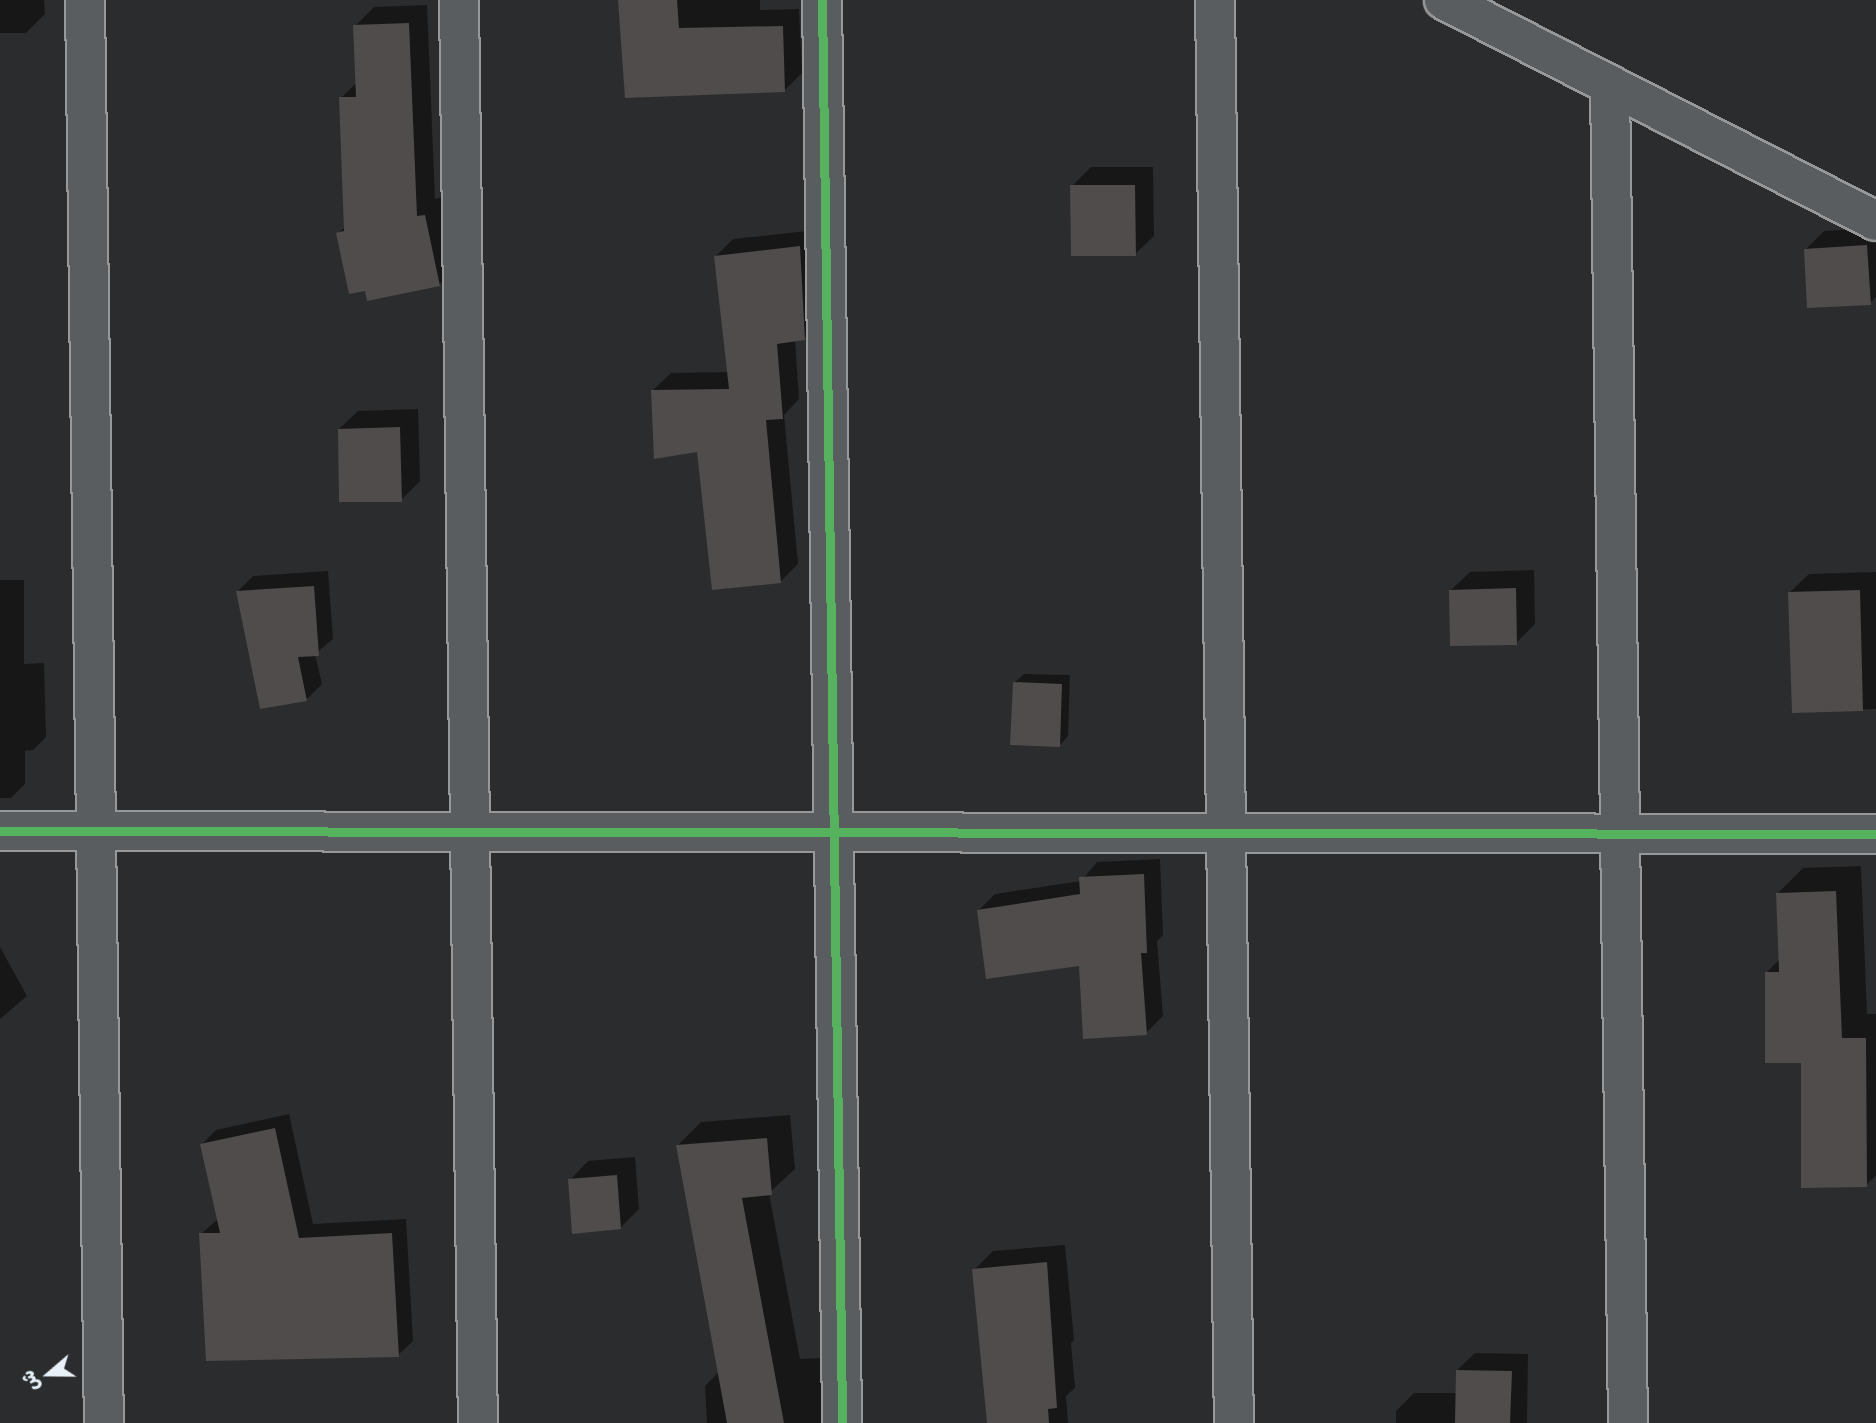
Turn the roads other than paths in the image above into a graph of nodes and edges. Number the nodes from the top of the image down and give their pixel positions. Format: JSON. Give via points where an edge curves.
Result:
{"nodes":[{"id":1,"x":85,"y":0,"type":"edge"},
{"id":2,"x":459,"y":0,"type":"edge"},
{"id":3,"x":822,"y":0,"type":"edge"},
{"id":4,"x":1215,"y":0,"type":"edge"},
{"id":5,"x":1444,"y":0,"type":"edge"},
{"id":6,"x":1610,"y":85,"type":"junction"},
{"id":7,"x":1876,"y":221,"type":"edge"},
{"id":8,"x":0,"y":831,"type":"edge"},
{"id":9,"x":96,"y":831,"type":"junction"},
{"id":10,"x":470,"y":832,"type":"junction"},
{"id":11,"x":834,"y":832,"type":"junction"},
{"id":12,"x":1226,"y":833,"type":"junction"},
{"id":13,"x":1620,"y":833,"type":"junction"},
{"id":14,"x":1876,"y":834,"type":"edge"},
{"id":15,"x":104,"y":1423,"type":"edge"},
{"id":16,"x":478,"y":1423,"type":"edge"},
{"id":17,"x":842,"y":1423,"type":"edge"},
{"id":18,"x":1234,"y":1423,"type":"edge"},
{"id":19,"x":1628,"y":1423,"type":"edge"}],
"edges":[{"from":1,"to":9,"type":"street"},
{"from":2,"to":10,"type":"street"},
{"from":3,"to":11,"type":"street"},
{"from":4,"to":12,"type":"street"},
{"from":5,"to":6,"type":"street"},
{"from":6,"to":7,"type":"street"},
{"from":6,"to":13,"type":"street"},
{"from":8,"to":9,"type":"street"},
{"from":9,"to":10,"type":"street"},
{"from":9,"to":15,"type":"street"},
{"from":10,"to":11,"type":"street"},
{"from":10,"to":16,"type":"street"},
{"from":11,"to":12,"type":"street"},
{"from":11,"to":17,"type":"street"},
{"from":12,"to":13,"type":"street"},
{"from":12,"to":18,"type":"street"},
{"from":13,"to":14,"type":"street"},
{"from":13,"to":19,"type":"street"}]}
